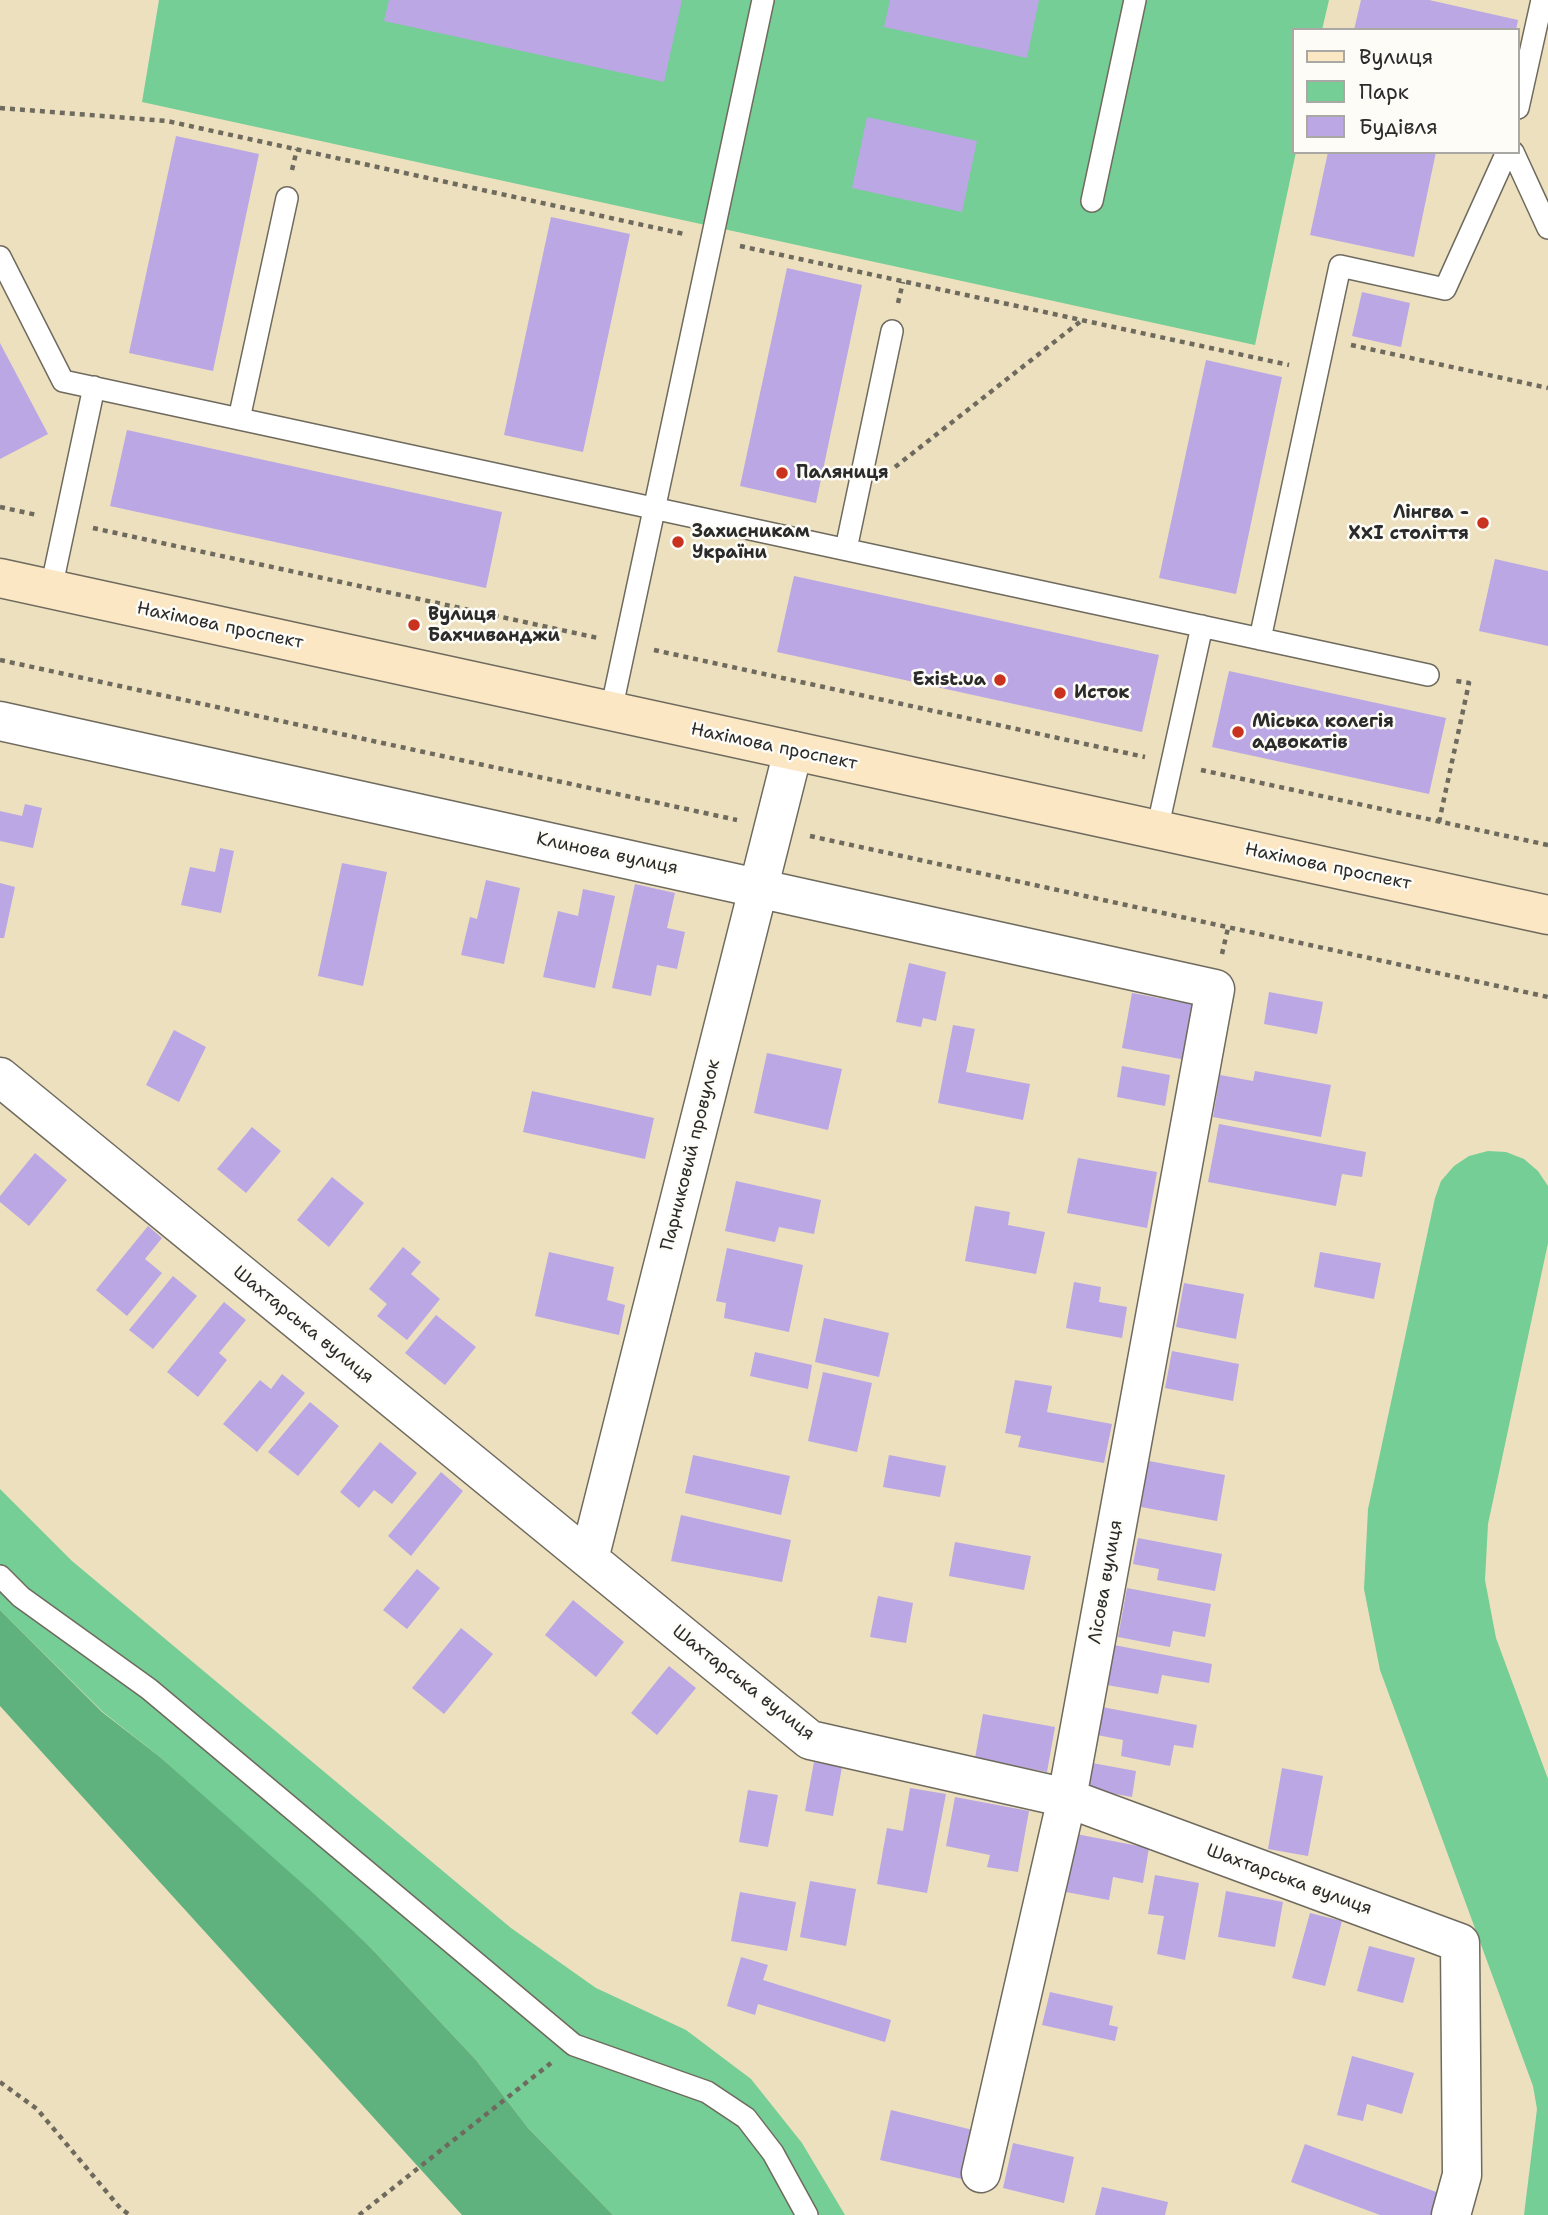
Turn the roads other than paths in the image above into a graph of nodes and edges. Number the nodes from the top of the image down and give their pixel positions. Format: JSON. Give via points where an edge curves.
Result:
{"nodes":[{"id":1,"x":764,"y":0,"type":"edge"},
{"id":2,"x":1135,"y":0,"type":"edge"},
{"id":3,"x":1542,"y":0,"type":"edge"},
{"id":4,"x":1520,"y":99,"type":"edge"},
{"id":5,"x":1506,"y":154,"type":"edge"},
{"id":6,"x":1514,"y":154,"type":"edge"},
{"id":7,"x":286,"y":198,"type":"dead end"},
{"id":8,"x":1092,"y":201,"type":"dead end"},
{"id":9,"x":1548,"y":228,"type":"edge"},
{"id":10,"x":0,"y":257,"type":"edge"},
{"id":11,"x":892,"y":331,"type":"dead end"},
{"id":12,"x":94,"y":387,"type":"junction"},
{"id":13,"x":239,"y":419,"type":"junction"},
{"id":14,"x":654,"y":508,"type":"junction"},
{"id":15,"x":846,"y":550,"type":"junction"},
{"id":16,"x":0,"y":578,"type":"edge"},
{"id":17,"x":51,"y":589,"type":"junction"},
{"id":18,"x":1202,"y":626,"type":"junction"},
{"id":19,"x":1260,"y":639,"type":"junction"},
{"id":20,"x":1428,"y":675,"type":"dead end"},
{"id":21,"x":611,"y":711,"type":"junction"},
{"id":22,"x":0,"y":721,"type":"edge"},
{"id":23,"x":793,"y":751,"type":"junction"},
{"id":24,"x":1157,"y":830,"type":"junction"},
{"id":25,"x":759,"y":888,"type":"junction"},
{"id":26,"x":1548,"y":915,"type":"edge"},
{"id":27,"x":1214,"y":989,"type":"joint"},
{"id":28,"x":0,"y":1077,"type":"edge"},
{"id":29,"x":589,"y":1559,"type":"junction"},
{"id":30,"x":0,"y":1576,"type":"edge"},
{"id":31,"x":1067,"y":1797,"type":"junction"},
{"id":32,"x":981,"y":2173,"type":"dead end"},
{"id":33,"x":807,"y":2215,"type":"edge"},
{"id":34,"x":1451,"y":2215,"type":"edge"}],
"edges":[{"from":1,"to":14,"type":"lane"},
{"from":2,"to":8,"type":"lane"},
{"from":3,"to":4,"type":"lane"},
{"from":5,"to":19,"type":"lane","via":[[1445,289],[1340,266]]},
{"from":6,"to":9,"type":"lane"},
{"from":7,"to":13,"type":"lane"},
{"from":10,"to":12,"type":"lane","via":[[64,381]]},
{"from":11,"to":15,"type":"lane"},
{"from":12,"to":13,"type":"lane"},
{"from":12,"to":17,"type":"lane"},
{"from":13,"to":14,"type":"lane"},
{"from":14,"to":15,"type":"lane"},
{"from":14,"to":21,"type":"lane"},
{"from":15,"to":18,"type":"lane"},
{"from":16,"to":17,"type":"main road","name":"Нахімова проспект"},
{"from":17,"to":21,"type":"main road","name":"Нахімова проспект"},
{"from":18,"to":19,"type":"lane"},
{"from":18,"to":24,"type":"lane"},
{"from":19,"to":20,"type":"lane"},
{"from":21,"to":23,"type":"main road","name":"Нахімова проспект"},
{"from":22,"to":25,"type":"street","name":"Клинова вулиця"},
{"from":23,"to":24,"type":"main road","name":"Нахімова проспект"},
{"from":23,"to":25,"type":"street","name":"Парниковий провулок"},
{"from":24,"to":26,"type":"main road","name":"Нахімова проспект"},
{"from":25,"to":27,"type":"street","name":"Клинова вулиця"},
{"from":25,"to":29,"type":"street","name":"Парниковий провулок"},
{"from":27,"to":31,"type":"street","name":"Лісова вулиця"},
{"from":28,"to":29,"type":"street","name":"Шахтарська вулиця"},
{"from":29,"to":31,"type":"street","name":"Шахтарська вулиця","via":[[810,1740]]},
{"from":30,"to":33,"type":"lane","via":[[21,1597],[149,1689],[574,2045],[707,2092],[746,2118],[773,2153]]},
{"from":31,"to":32,"type":"street","name":"Лісова вулиця"},
{"from":31,"to":34,"type":"street","name":"Шахтарська вулиця","via":[[1460,1943],[1462,2175]]}]}
